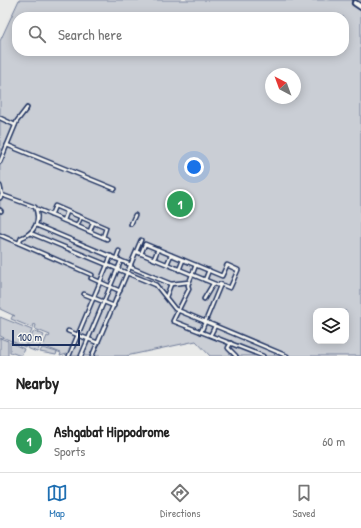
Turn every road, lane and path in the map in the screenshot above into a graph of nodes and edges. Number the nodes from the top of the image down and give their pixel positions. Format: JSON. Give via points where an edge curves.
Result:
{"nodes":[{"id":1,"x":356,"y":3,"type":"dead end"},
{"id":2,"x":361,"y":7,"type":"edge"},
{"id":3,"x":27,"y":108,"type":"dead end"},
{"id":4,"x":0,"y":118,"type":"edge"},
{"id":5,"x":15,"y":124,"type":"junction"},
{"id":6,"x":7,"y":145,"type":"junction"},
{"id":7,"x":0,"y":162,"type":"edge"},
{"id":8,"x":0,"y":186,"type":"edge"},
{"id":9,"x":115,"y":189,"type":"dead end"},
{"id":10,"x":2,"y":195,"type":"junction"},
{"id":11,"x":0,"y":198,"type":"edge"},
{"id":12,"x":36,"y":209,"type":"junction"},
{"id":13,"x":68,"y":212,"type":"junction"},
{"id":14,"x":51,"y":215,"type":"junction"},
{"id":15,"x":135,"y":215,"type":"dead end"},
{"id":16,"x":81,"y":217,"type":"junction"},
{"id":17,"x":64,"y":220,"type":"junction"},
{"id":18,"x":94,"y":223,"type":"junction"},
{"id":19,"x":131,"y":224,"type":"dead end"},
{"id":20,"x":36,"y":225,"type":"junction"},
{"id":21,"x":77,"y":226,"type":"junction"},
{"id":22,"x":90,"y":231,"type":"junction"},
{"id":23,"x":30,"y":233,"type":"junction"},
{"id":24,"x":0,"y":235,"type":"edge"},
{"id":25,"x":103,"y":237,"type":"junction"},
{"id":26,"x":108,"y":239,"type":"dead end"},
{"id":27,"x":141,"y":240,"type":"dead end"},
{"id":28,"x":19,"y":243,"type":"junction"},
{"id":29,"x":158,"y":249,"type":"junction"},
{"id":30,"x":119,"y":252,"type":"dead end"},
{"id":31,"x":136,"y":252,"type":"junction"},
{"id":32,"x":141,"y":254,"type":"junction"},
{"id":33,"x":171,"y":255,"type":"junction"},
{"id":34,"x":111,"y":256,"type":"junction"},
{"id":35,"x":116,"y":259,"type":"junction"},
{"id":36,"x":154,"y":259,"type":"junction"},
{"id":37,"x":184,"y":260,"type":"junction"},
{"id":38,"x":121,"y":261,"type":"junction"},
{"id":39,"x":167,"y":264,"type":"junction"},
{"id":40,"x":108,"y":265,"type":"junction"},
{"id":41,"x":196,"y":265,"type":"junction"},
{"id":42,"x":131,"y":266,"type":"junction"},
{"id":43,"x":118,"y":269,"type":"junction"},
{"id":44,"x":180,"y":270,"type":"junction"},
{"id":45,"x":209,"y":270,"type":"junction"},
{"id":46,"x":127,"y":273,"type":"junction"},
{"id":47,"x":192,"y":275,"type":"junction"},
{"id":48,"x":159,"y":278,"type":"junction"},
{"id":49,"x":205,"y":280,"type":"junction"},
{"id":50,"x":100,"y":282,"type":"junction"},
{"id":51,"x":190,"y":282,"type":"junction"},
{"id":52,"x":172,"y":284,"type":"junction"},
{"id":53,"x":213,"y":284,"type":"junction"},
{"id":54,"x":156,"y":285,"type":"junction"},
{"id":55,"x":110,"y":286,"type":"junction"},
{"id":56,"x":220,"y":286,"type":"junction"},
{"id":57,"x":120,"y":291,"type":"junction"},
{"id":58,"x":84,"y":294,"type":"dead end"},
{"id":59,"x":94,"y":298,"type":"junction"},
{"id":60,"x":166,"y":298,"type":"junction"},
{"id":61,"x":204,"y":299,"type":"dead end"},
{"id":62,"x":104,"y":302,"type":"junction"},
{"id":63,"x":114,"y":306,"type":"junction"},
{"id":64,"x":178,"y":310,"type":"junction"},
{"id":65,"x":205,"y":322,"type":"junction"},
{"id":66,"x":215,"y":326,"type":"junction"},
{"id":67,"x":68,"y":331,"type":"dead end"},
{"id":68,"x":200,"y":332,"type":"junction"},
{"id":69,"x":212,"y":334,"type":"junction"},
{"id":70,"x":78,"y":335,"type":"junction"},
{"id":71,"x":88,"y":339,"type":"junction"},
{"id":72,"x":98,"y":343,"type":"junction"},
{"id":73,"x":231,"y":343,"type":"junction"},
{"id":74,"x":251,"y":351,"type":"junction"},
{"id":75,"x":69,"y":356,"type":"edge"},
{"id":76,"x":81,"y":356,"type":"edge"},
{"id":77,"x":92,"y":356,"type":"edge"},
{"id":78,"x":236,"y":356,"type":"edge"},
{"id":79,"x":256,"y":356,"type":"edge"},
{"id":80,"x":263,"y":356,"type":"edge"},
{"id":81,"x":287,"y":356,"type":"edge"}],
"edges":[{"from":1,"to":2,"type":"street"},
{"from":3,"to":5,"type":"lane"},
{"from":4,"to":5,"type":"lane"},
{"from":5,"to":6,"type":"lane"},
{"from":6,"to":7,"type":"lane"},
{"from":6,"to":9,"type":"lane"},
{"from":8,"to":10,"type":"lane"},
{"from":10,"to":11,"type":"lane"},
{"from":10,"to":12,"type":"lane"},
{"from":12,"to":14,"type":"lane"},
{"from":12,"to":20,"type":"lane"},
{"from":13,"to":14,"type":"lane","via":[[55,206]]},
{"from":13,"to":16,"type":"lane"},
{"from":13,"to":17,"type":"lane"},
{"from":14,"to":17,"type":"lane"},
{"from":15,"to":19,"type":"lane"},
{"from":16,"to":18,"type":"lane"},
{"from":16,"to":21,"type":"lane"},
{"from":17,"to":21,"type":"lane"},
{"from":18,"to":22,"type":"lane"},
{"from":18,"to":25,"type":"lane","via":[[106,228]]},
{"from":20,"to":23,"type":"lane"},
{"from":20,"to":34,"type":"lane"},
{"from":21,"to":22,"type":"lane"},
{"from":22,"to":25,"type":"lane"},
{"from":23,"to":28,"type":"lane","via":[[21,238]]},
{"from":23,"to":40,"type":"lane"},
{"from":24,"to":28,"type":"lane"},
{"from":25,"to":26,"type":"lane"},
{"from":27,"to":31,"type":"lane"},
{"from":28,"to":50,"type":"lane"},
{"from":29,"to":32,"type":"lane","via":[[146,244]]},
{"from":29,"to":33,"type":"lane"},
{"from":29,"to":36,"type":"lane"},
{"from":30,"to":35,"type":"lane"},
{"from":31,"to":32,"type":"lane"},
{"from":31,"to":42,"type":"lane"},
{"from":32,"to":36,"type":"lane"},
{"from":33,"to":37,"type":"lane"},
{"from":33,"to":39,"type":"lane"},
{"from":34,"to":35,"type":"lane"},
{"from":34,"to":40,"type":"lane"},
{"from":35,"to":38,"type":"lane"},
{"from":36,"to":39,"type":"lane"},
{"from":37,"to":41,"type":"lane"},
{"from":37,"to":44,"type":"lane"},
{"from":38,"to":42,"type":"lane"},
{"from":38,"to":43,"type":"lane"},
{"from":39,"to":44,"type":"lane"},
{"from":40,"to":43,"type":"lane"},
{"from":40,"to":50,"type":"lane"},
{"from":41,"to":45,"type":"lane"},
{"from":41,"to":47,"type":"lane"},
{"from":42,"to":46,"type":"lane"},
{"from":42,"to":48,"type":"lane"},
{"from":43,"to":46,"type":"lane"},
{"from":43,"to":55,"type":"lane"},
{"from":44,"to":47,"type":"lane"},
{"from":45,"to":49,"type":"lane"},
{"from":45,"to":56,"type":"lane","via":[[222,276],[227,265],[238,270],[230,288]]},
{"from":46,"to":54,"type":"lane"},
{"from":46,"to":57,"type":"lane"},
{"from":47,"to":49,"type":"lane"},
{"from":47,"to":51,"type":"lane"},
{"from":48,"to":52,"type":"lane"},
{"from":48,"to":54,"type":"lane"},
{"from":49,"to":53,"type":"lane"},
{"from":50,"to":55,"type":"lane"},
{"from":50,"to":59,"type":"lane"},
{"from":51,"to":52,"type":"lane"},
{"from":51,"to":64,"type":"lane","via":[[185,300],[181,302]]},
{"from":52,"to":60,"type":"lane"},
{"from":53,"to":56,"type":"lane"},
{"from":53,"to":61,"type":"lane"},
{"from":54,"to":60,"type":"lane"},
{"from":55,"to":57,"type":"lane"},
{"from":55,"to":62,"type":"lane"},
{"from":56,"to":65,"type":"lane"},
{"from":57,"to":63,"type":"lane"},
{"from":58,"to":59,"type":"lane"},
{"from":59,"to":62,"type":"lane"},
{"from":59,"to":70,"type":"lane"},
{"from":60,"to":64,"type":"lane"},
{"from":62,"to":63,"type":"lane"},
{"from":62,"to":71,"type":"lane"},
{"from":63,"to":72,"type":"lane"},
{"from":64,"to":65,"type":"lane"},
{"from":64,"to":68,"type":"lane","via":[[174,321]]},
{"from":65,"to":66,"type":"lane"},
{"from":65,"to":68,"type":"lane"},
{"from":66,"to":69,"type":"lane"},
{"from":66,"to":81,"type":"lane"},
{"from":67,"to":70,"type":"lane"},
{"from":68,"to":69,"type":"lane"},
{"from":69,"to":73,"type":"lane"},
{"from":70,"to":71,"type":"lane"},
{"from":70,"to":75,"type":"lane"},
{"from":71,"to":72,"type":"lane"},
{"from":71,"to":76,"type":"lane"},
{"from":72,"to":77,"type":"lane"},
{"from":73,"to":74,"type":"lane"},
{"from":73,"to":78,"type":"lane","via":[[228,348]]},
{"from":74,"to":79,"type":"lane"},
{"from":74,"to":80,"type":"lane"}]}
